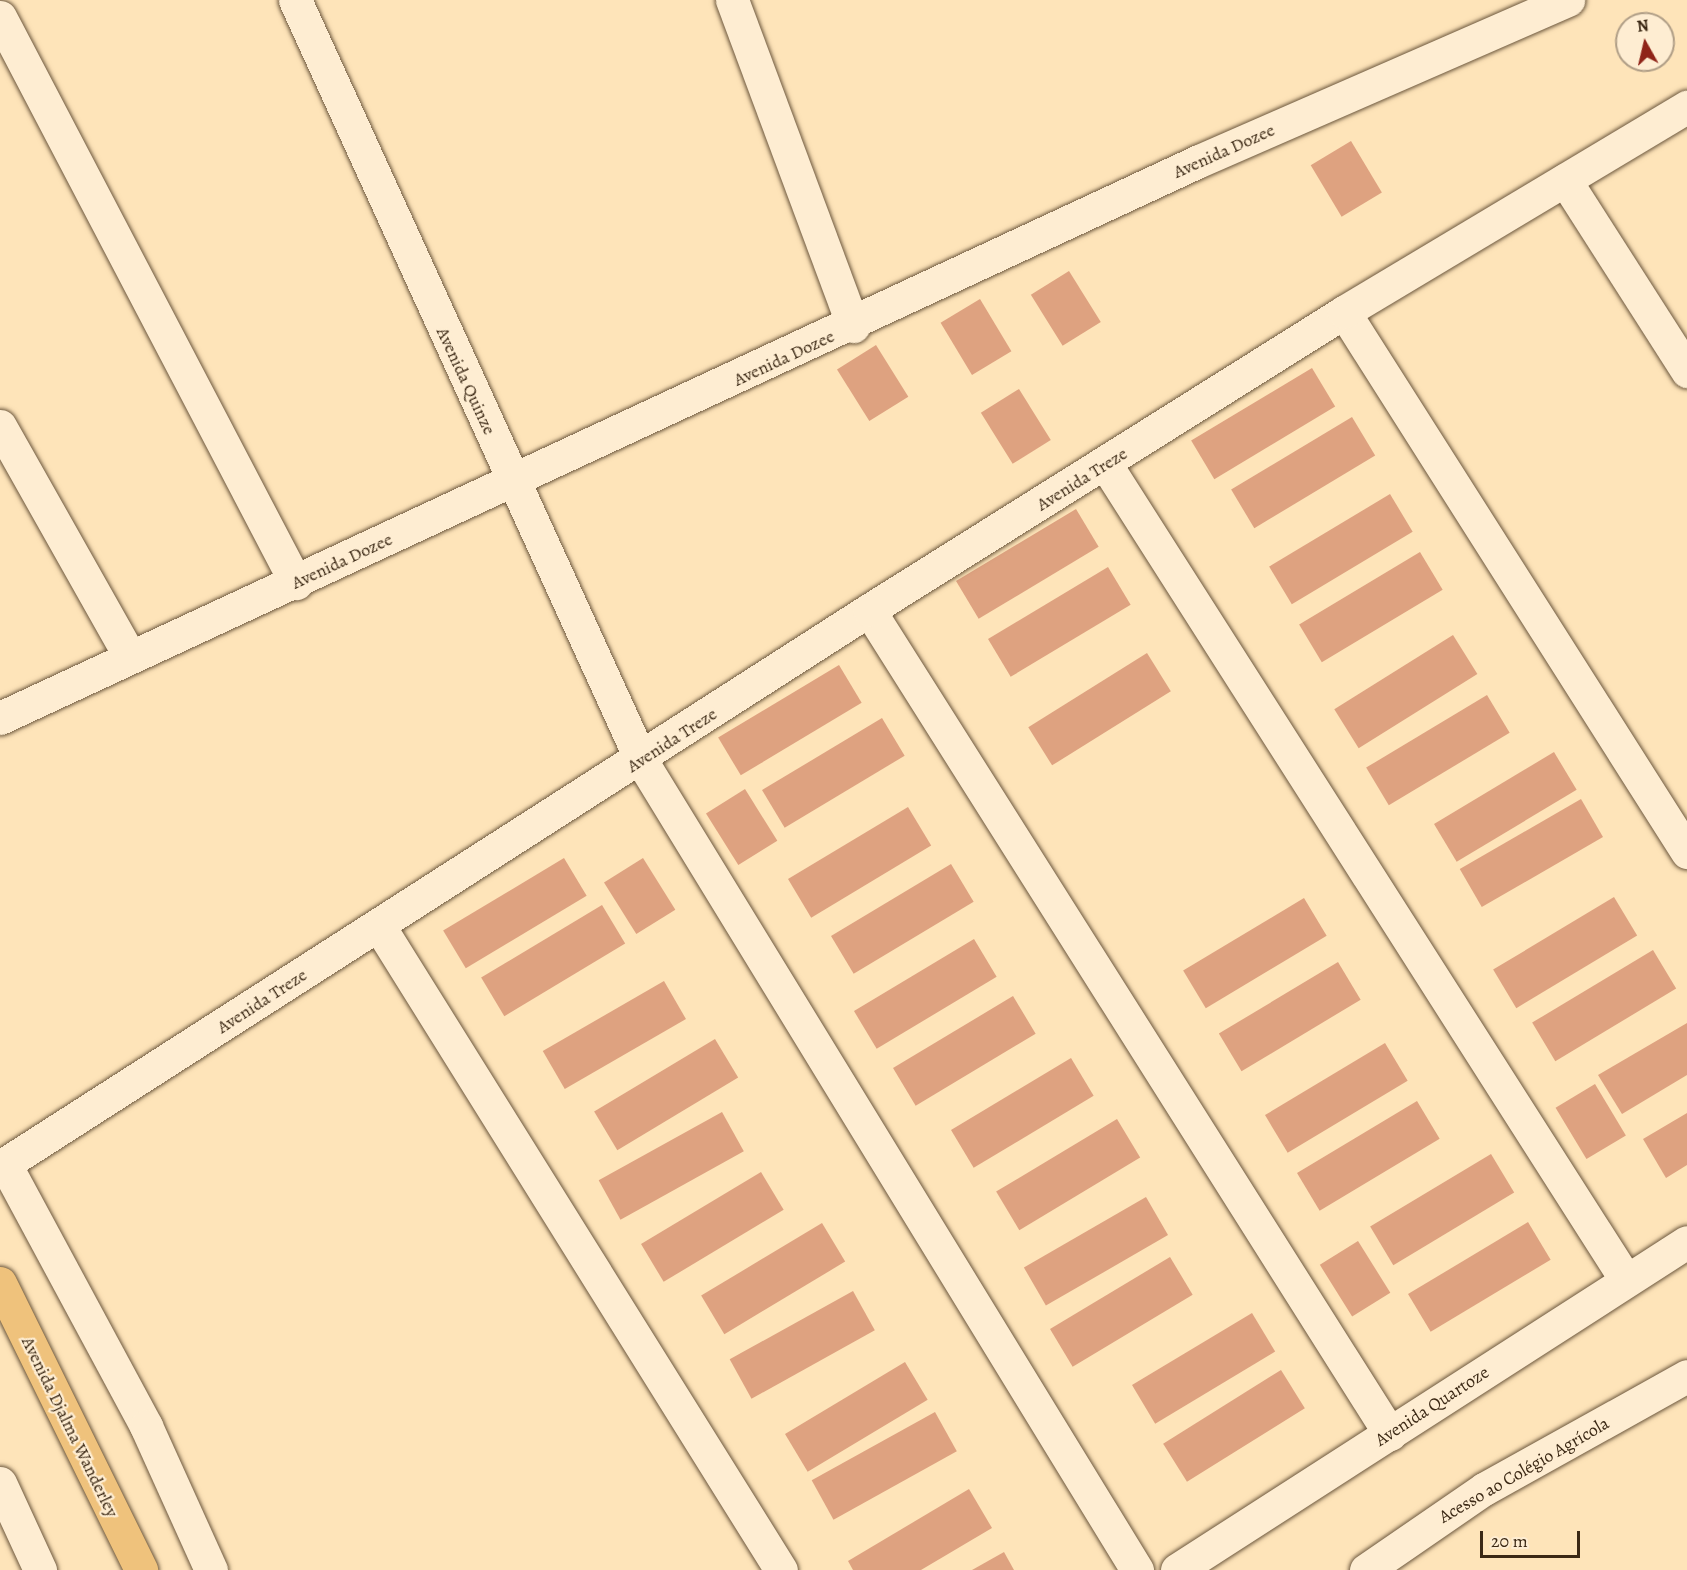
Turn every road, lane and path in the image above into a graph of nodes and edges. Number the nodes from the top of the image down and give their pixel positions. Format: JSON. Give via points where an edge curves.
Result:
{"nodes":[{"id":1,"x":295,"y":0,"type":"edge"},
{"id":2,"x":732,"y":0,"type":"edge"},
{"id":3,"x":1568,"y":0,"type":"edge"},
{"id":4,"x":0,"y":17,"type":"edge"},
{"id":5,"x":1687,"y":107,"type":"edge"},
{"id":6,"x":1565,"y":180,"type":"junction"},
{"id":7,"x":1344,"y":312,"type":"junction"},
{"id":8,"x":854,"y":326,"type":"junction"},
{"id":9,"x":1687,"y":371,"type":"edge"},
{"id":10,"x":0,"y":426,"type":"edge"},
{"id":11,"x":1106,"y":465,"type":"junction"},
{"id":12,"x":513,"y":482,"type":"junction"},
{"id":13,"x":296,"y":583,"type":"junction"},
{"id":14,"x":868,"y":610,"type":"junction"},
{"id":15,"x":130,"y":657,"type":"junction"},
{"id":16,"x":0,"y":718,"type":"edge"},
{"id":17,"x":641,"y":760,"type":"junction"},
{"id":18,"x":1687,"y":852,"type":"edge"},
{"id":19,"x":379,"y":926,"type":"junction"},
{"id":20,"x":3,"y":1166,"type":"edge"},
{"id":21,"x":1687,"y":1242,"type":"edge"},
{"id":22,"x":1626,"y":1280,"type":"junction"},
{"id":23,"x":0,"y":1283,"type":"edge"},
{"id":24,"x":1687,"y":1376,"type":"edge"},
{"id":25,"x":1390,"y":1434,"type":"junction"},
{"id":26,"x":0,"y":1483,"type":"edge"},
{"id":27,"x":40,"y":1570,"type":"edge"},
{"id":28,"x":141,"y":1570,"type":"edge"},
{"id":29,"x":211,"y":1570,"type":"edge"},
{"id":30,"x":781,"y":1570,"type":"edge"},
{"id":31,"x":1137,"y":1570,"type":"edge"},
{"id":32,"x":1177,"y":1570,"type":"edge"},
{"id":33,"x":1366,"y":1570,"type":"edge"}],
"edges":[{"from":1,"to":12,"type":"street","name":"Avenida Quinze"},
{"from":2,"to":8,"type":"street"},
{"from":3,"to":8,"type":"street","name":"Avenida Dozee","via":[[1199,161]]},
{"from":4,"to":13,"type":"street"},
{"from":5,"to":6,"type":"street","name":"Avenida Treze"},
{"from":6,"to":7,"type":"street","name":"Avenida Treze"},
{"from":6,"to":9,"type":"street"},
{"from":7,"to":11,"type":"street","name":"Avenida Treze"},
{"from":7,"to":18,"type":"street"},
{"from":8,"to":12,"type":"street","name":"Avenida Dozee"},
{"from":10,"to":15,"type":"street"},
{"from":11,"to":14,"type":"street","name":"Avenida Treze"},
{"from":11,"to":22,"type":"street"},
{"from":12,"to":13,"type":"street","name":"Avenida Dozee"},
{"from":12,"to":17,"type":"street","name":"Avenida Quinze"},
{"from":13,"to":15,"type":"street","name":"Avenida Dozee"},
{"from":14,"to":17,"type":"street","name":"Avenida Treze"},
{"from":14,"to":25,"type":"street"},
{"from":15,"to":16,"type":"street","name":"Avenida Dozee"},
{"from":17,"to":19,"type":"street","name":"Avenida Treze"},
{"from":17,"to":31,"type":"street","name":"Avenida Quinze"},
{"from":19,"to":20,"type":"street","name":"Avenida Treze"},
{"from":19,"to":30,"type":"street"},
{"from":20,"to":29,"type":"street","via":[[146,1426]]},
{"from":21,"to":22,"type":"street","name":"Avenida Quartoze"},
{"from":22,"to":25,"type":"street","name":"Avenida Quartoze"},
{"from":23,"to":28,"type":"highway","name":"Avenida Djalma Wanderley"},
{"from":24,"to":33,"type":"street","name":"Acesso ao Colégio Agrícola","via":[[1484,1489]]},
{"from":25,"to":32,"type":"street","name":"Avenida Quartoze"},
{"from":26,"to":27,"type":"street"}]}
